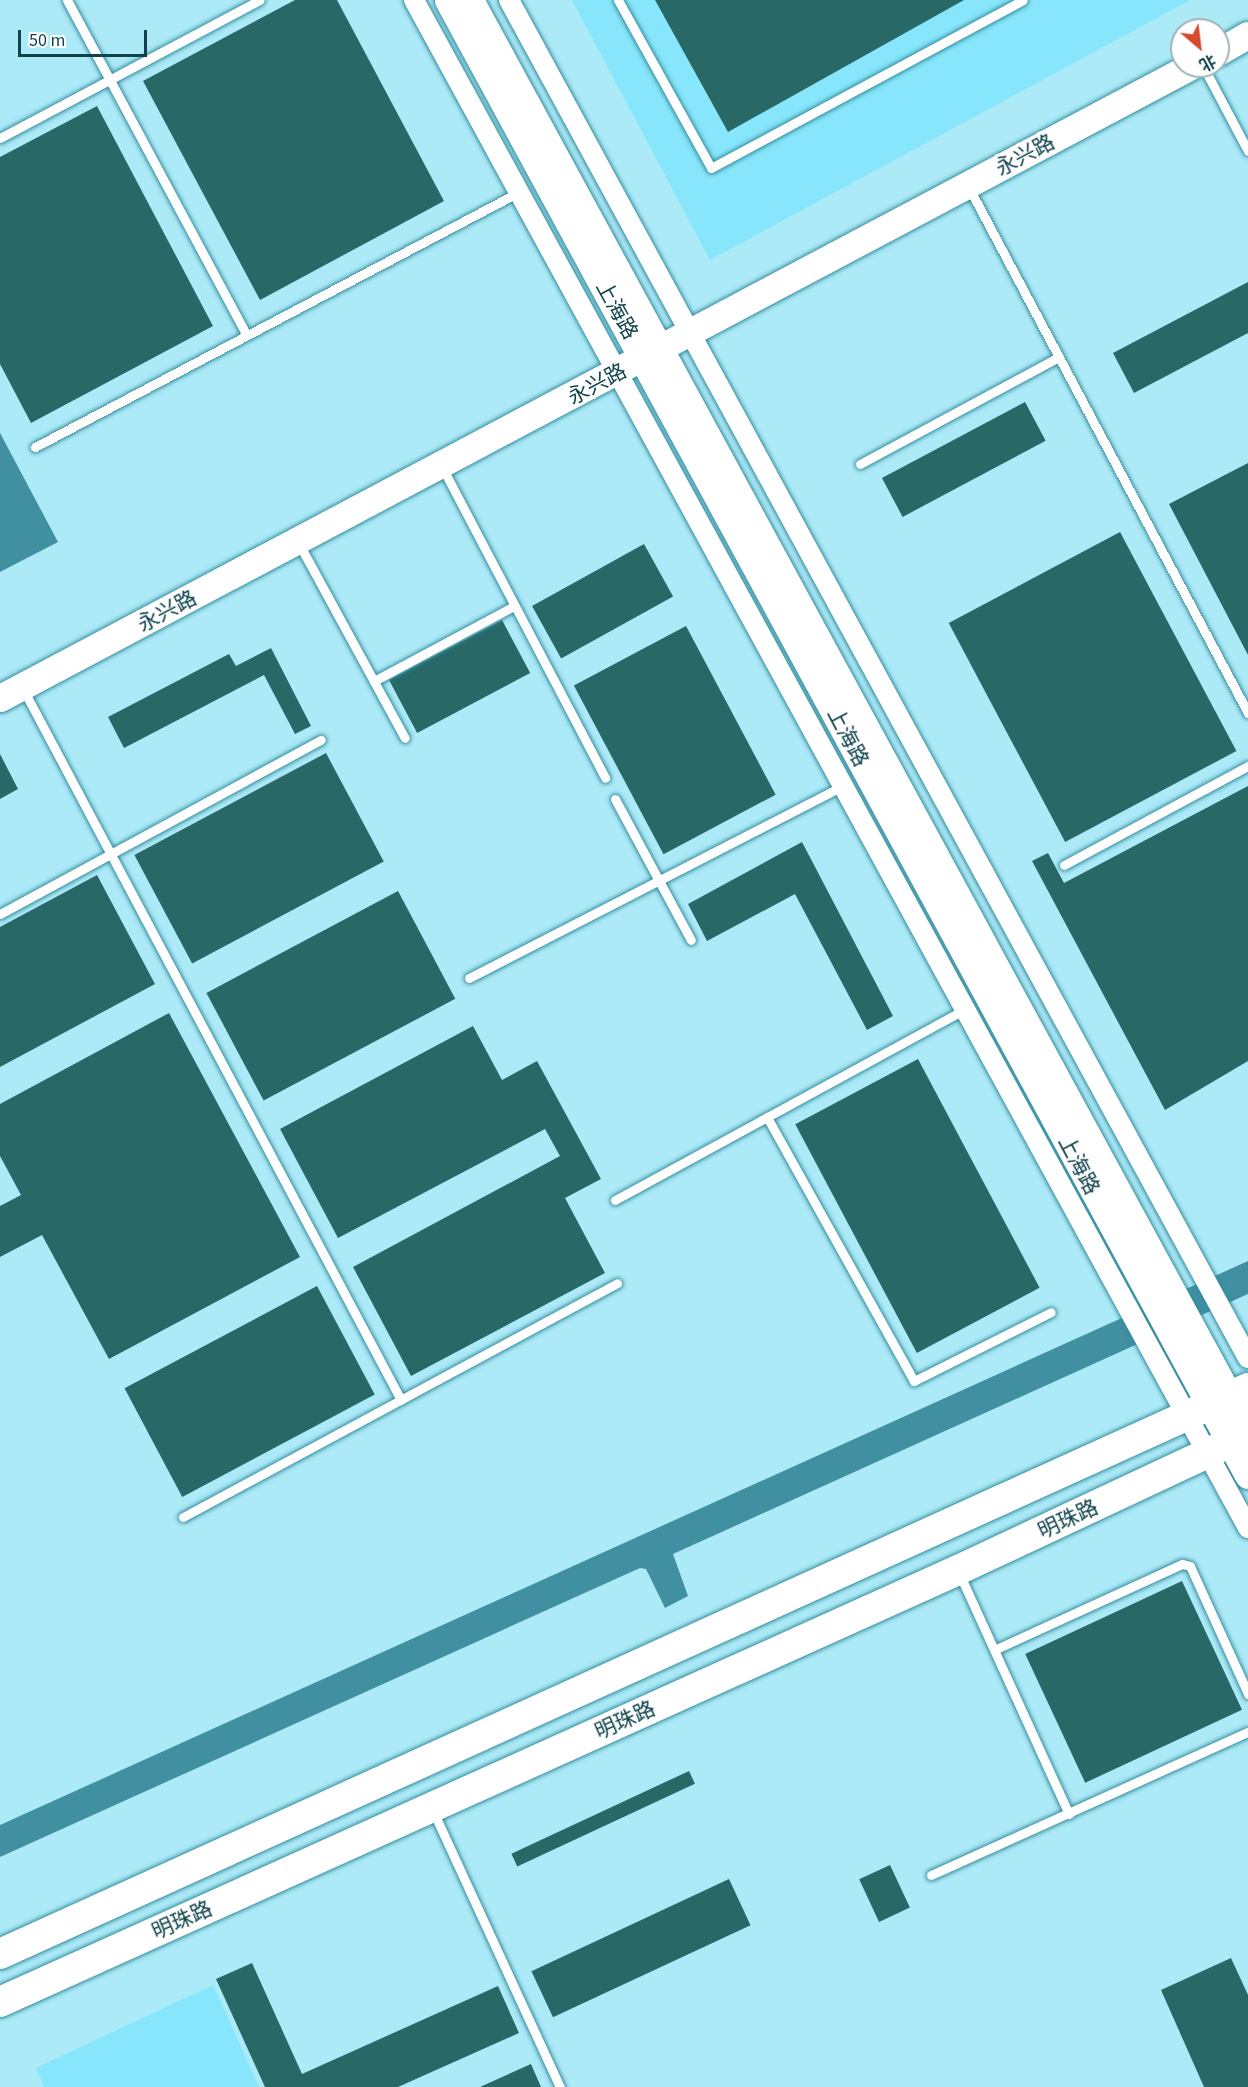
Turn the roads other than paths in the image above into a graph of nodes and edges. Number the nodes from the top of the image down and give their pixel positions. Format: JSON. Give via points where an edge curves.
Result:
{"nodes":[{"id":1,"x":67,"y":0,"type":"edge"},
{"id":2,"x":260,"y":0,"type":"edge"},
{"id":3,"x":414,"y":0,"type":"edge"},
{"id":4,"x":448,"y":0,"type":"edge"},
{"id":5,"x":470,"y":0,"type":"edge"},
{"id":6,"x":508,"y":0,"type":"edge"},
{"id":7,"x":618,"y":0,"type":"edge"},
{"id":8,"x":1023,"y":0,"type":"edge"},
{"id":9,"x":1248,"y":36,"type":"edge"},
{"id":10,"x":1230,"y":46,"type":"edge"},
{"id":11,"x":1170,"y":77,"type":"edge"},
{"id":12,"x":1209,"y":78,"type":"edge"},
{"id":13,"x":109,"y":79,"type":"junction"},
{"id":14,"x":0,"y":138,"type":"edge"},
{"id":15,"x":1248,"y":151,"type":"edge"},
{"id":16,"x":968,"y":186,"type":"junction"},
{"id":17,"x":519,"y":192,"type":"junction"},
{"id":18,"x":691,"y":334,"type":"junction"},
{"id":19,"x":248,"y":335,"type":"junction"},
{"id":20,"x":652,"y":354,"type":"junction"},
{"id":21,"x":1059,"y":357,"type":"junction"},
{"id":22,"x":618,"y":373,"type":"junction"},
{"id":23,"x":34,"y":447,"type":"dead end"},
{"id":24,"x":860,"y":464,"type":"dead end"},
{"id":25,"x":442,"y":467,"type":"junction"},
{"id":26,"x":298,"y":542,"type":"junction"},
{"id":27,"x":514,"y":606,"type":"junction"},
{"id":28,"x":374,"y":681,"type":"junction"},
{"id":29,"x":11,"y":692,"type":"edge"},
{"id":30,"x":1248,"y":713,"type":"edge"},
{"id":31,"x":405,"y":738,"type":"dead end"},
{"id":32,"x":321,"y":740,"type":"dead end"},
{"id":33,"x":1248,"y":766,"type":"edge"},
{"id":34,"x":605,"y":778,"type":"dead end"},
{"id":35,"x":843,"y":786,"type":"junction"},
{"id":36,"x":615,"y":799,"type":"dead end"},
{"id":37,"x":111,"y":854,"type":"junction"},
{"id":38,"x":1064,"y":866,"type":"dead end"},
{"id":39,"x":658,"y":879,"type":"junction"},
{"id":40,"x":0,"y":914,"type":"edge"},
{"id":41,"x":691,"y":940,"type":"dead end"},
{"id":42,"x":469,"y":978,"type":"dead end"},
{"id":43,"x":965,"y":1009,"type":"junction"},
{"id":44,"x":767,"y":1117,"type":"junction"},
{"id":45,"x":615,"y":1200,"type":"dead end"},
{"id":46,"x":617,"y":1283,"type":"dead end"},
{"id":47,"x":1051,"y":1312,"type":"dead end"},
{"id":48,"x":1248,"y":1358,"type":"edge"},
{"id":49,"x":401,"y":1400,"type":"junction"},
{"id":50,"x":1218,"y":1401,"type":"edge"},
{"id":51,"x":1233,"y":1440,"type":"edge"},
{"id":52,"x":1248,"y":1475,"type":"edge"},
{"id":53,"x":183,"y":1517,"type":"dead end"},
{"id":54,"x":1248,"y":1528,"type":"edge"},
{"id":55,"x":958,"y":1570,"type":"junction"},
{"id":56,"x":994,"y":1650,"type":"junction"},
{"id":57,"x":1248,"y":1694,"type":"edge"},
{"id":58,"x":1248,"y":1732,"type":"edge"},
{"id":59,"x":432,"y":1807,"type":"junction"},
{"id":60,"x":1070,"y":1814,"type":"junction"},
{"id":61,"x":931,"y":1875,"type":"dead end"},
{"id":62,"x":0,"y":1954,"type":"edge"},
{"id":63,"x":0,"y":2002,"type":"edge"},
{"id":64,"x":560,"y":2087,"type":"edge"}],
"edges":[{"from":1,"to":13,"type":"lane"},
{"from":2,"to":13,"type":"lane"},
{"from":3,"to":17,"type":"street"},
{"from":4,"to":20,"type":"main road","name":"上海路"},
{"from":5,"to":20,"type":"main road","name":"上海路"},
{"from":6,"to":18,"type":"street"},
{"from":7,"to":8,"type":"lane","via":[[711,168]]},
{"from":9,"to":10,"type":"main road"},
{"from":11,"to":16,"type":"main road","name":"永兴路"},
{"from":12,"to":15,"type":"lane"},
{"from":13,"to":14,"type":"lane"},
{"from":13,"to":19,"type":"lane"},
{"from":16,"to":18,"type":"main road","name":"永兴路"},
{"from":16,"to":21,"type":"lane"},
{"from":17,"to":19,"type":"lane"},
{"from":17,"to":22,"type":"street"},
{"from":18,"to":20,"type":"main road","name":"永兴路"},
{"from":18,"to":48,"type":"street"},
{"from":19,"to":23,"type":"lane"},
{"from":20,"to":22,"type":"main road","name":"永兴路"},
{"from":20,"to":50,"type":"main road","name":"上海路"},
{"from":21,"to":24,"type":"lane"},
{"from":21,"to":30,"type":"lane"},
{"from":22,"to":25,"type":"main road","name":"永兴路"},
{"from":22,"to":35,"type":"street"},
{"from":25,"to":26,"type":"main road","name":"永兴路"},
{"from":25,"to":27,"type":"lane"},
{"from":26,"to":28,"type":"lane"},
{"from":26,"to":29,"type":"main road","name":"永兴路"},
{"from":27,"to":28,"type":"lane"},
{"from":27,"to":34,"type":"lane"},
{"from":28,"to":31,"type":"lane"},
{"from":29,"to":37,"type":"lane"},
{"from":32,"to":37,"type":"lane"},
{"from":33,"to":38,"type":"lane"},
{"from":35,"to":39,"type":"lane"},
{"from":35,"to":43,"type":"street"},
{"from":36,"to":39,"type":"lane"},
{"from":37,"to":40,"type":"lane"},
{"from":37,"to":49,"type":"lane"},
{"from":39,"to":41,"type":"lane"},
{"from":39,"to":42,"type":"lane"},
{"from":43,"to":44,"type":"lane"},
{"from":43,"to":50,"type":"street"},
{"from":44,"to":45,"type":"lane"},
{"from":44,"to":47,"type":"lane","via":[[914,1381]]},
{"from":46,"to":49,"type":"lane"},
{"from":49,"to":53,"type":"lane"},
{"from":50,"to":51,"type":"main road","name":"上海路"},
{"from":50,"to":62,"type":"main road","name":"明珠路"},
{"from":51,"to":52,"type":"main road","name":"上海路"},
{"from":51,"to":54,"type":"street"},
{"from":51,"to":55,"type":"main road","name":"明珠路"},
{"from":55,"to":56,"type":"lane"},
{"from":55,"to":59,"type":"main road","name":"明珠路"},
{"from":56,"to":57,"type":"lane","via":[[1182,1564],[1190,1566]]},
{"from":56,"to":60,"type":"lane"},
{"from":58,"to":60,"type":"lane"},
{"from":59,"to":63,"type":"main road","name":"明珠路"},
{"from":59,"to":64,"type":"lane"},
{"from":60,"to":61,"type":"lane"}]}
